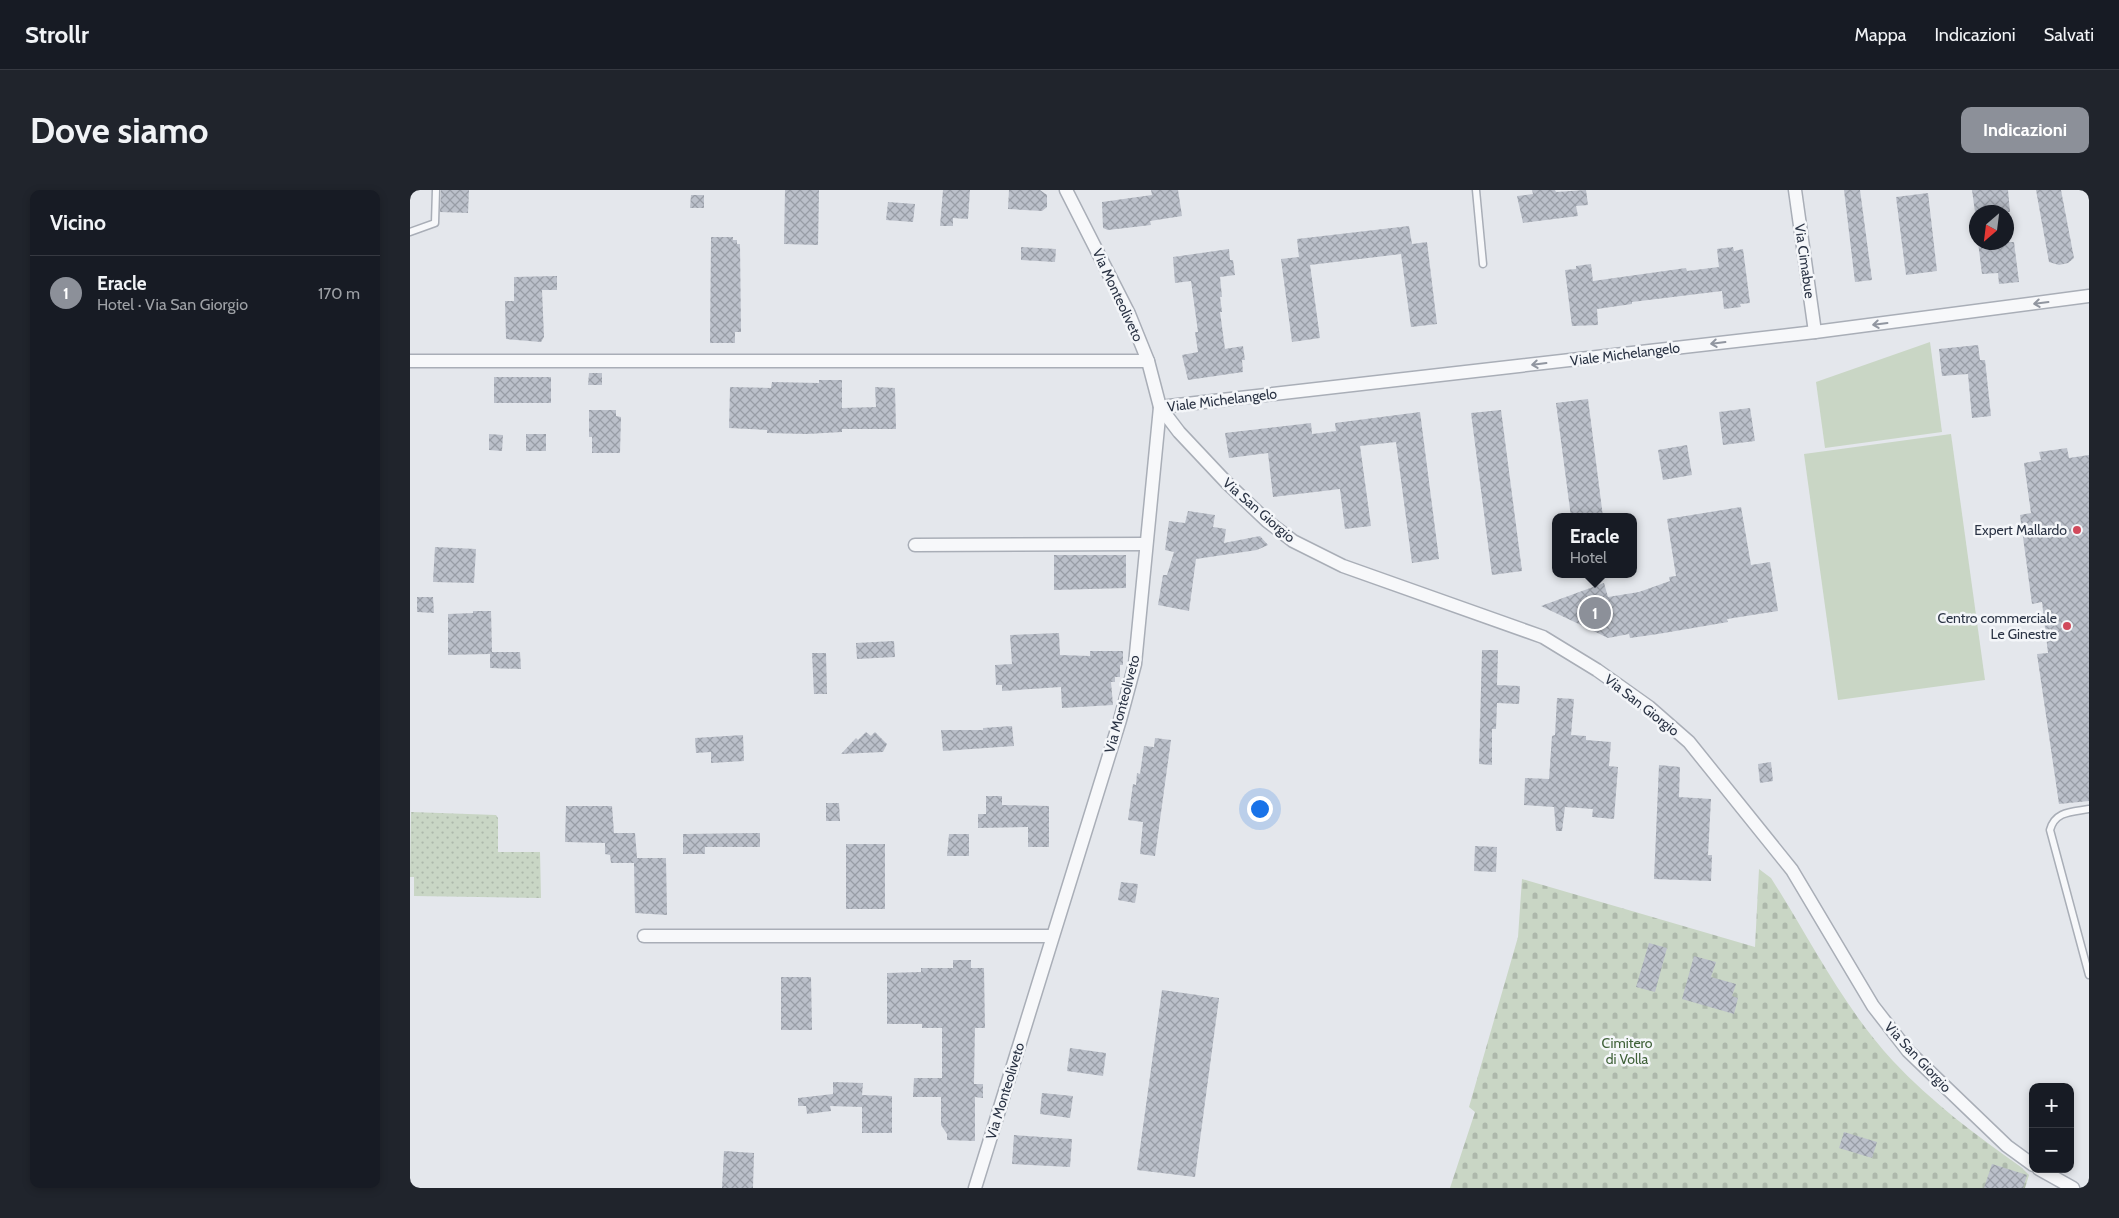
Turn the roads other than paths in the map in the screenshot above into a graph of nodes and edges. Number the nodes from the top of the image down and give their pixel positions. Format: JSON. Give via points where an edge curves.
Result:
{"nodes":[{"id":1,"x":436,"y":190,"type":"edge"},
{"id":2,"x":1066,"y":190,"type":"edge"},
{"id":3,"x":1476,"y":190,"type":"edge"},
{"id":4,"x":1795,"y":190,"type":"edge"},
{"id":5,"x":410,"y":232,"type":"edge"},
{"id":6,"x":1483,"y":264,"type":"dead end"},
{"id":7,"x":2089,"y":296,"type":"edge"},
{"id":8,"x":1815,"y":332,"type":"junction"},
{"id":9,"x":410,"y":361,"type":"edge"},
{"id":10,"x":1148,"y":361,"type":"junction"},
{"id":11,"x":1160,"y":407,"type":"junction"},
{"id":12,"x":1146,"y":544,"type":"junction"},
{"id":13,"x":915,"y":545,"type":"dead end"},
{"id":14,"x":2089,"y":809,"type":"edge"},
{"id":15,"x":644,"y":936,"type":"dead end"},
{"id":16,"x":1052,"y":936,"type":"junction"},
{"id":17,"x":2089,"y":975,"type":"edge"},
{"id":18,"x":2029,"y":1162,"type":"edge"},
{"id":19,"x":2042,"y":1173,"type":"edge"},
{"id":20,"x":2045,"y":1173,"type":"edge"},
{"id":21,"x":975,"y":1188,"type":"edge"},
{"id":22,"x":2056,"y":1188,"type":"edge"},
{"id":23,"x":2073,"y":1188,"type":"edge"}],
"edges":[{"from":1,"to":5,"type":"lane","via":[[435,223]]},
{"from":2,"to":10,"type":"street","name":"Via Monteoliveto","via":[[1129,314]]},
{"from":3,"to":6,"type":"lane"},
{"from":4,"to":8,"type":"street","name":"Via Cimabue"},
{"from":7,"to":8,"type":"street","name":"Viale Michelangelo","one_way":true},
{"from":8,"to":11,"type":"street","name":"Viale Michelangelo","one_way":true},
{"from":9,"to":10,"type":"street"},
{"from":10,"to":11,"type":"street","name":"Via Monteoliveto"},
{"from":11,"to":12,"type":"street","name":"Via Monteoliveto"},
{"from":11,"to":18,"type":"street","name":"Via San Giorgio","via":[[1222,477],[1267,521],[1293,541],[1342,566],[1543,637],[1649,707],[1689,742],[1792,870],[1873,1006],[1908,1051],[2007,1146]]},
{"from":12,"to":13,"type":"street"},
{"from":12,"to":16,"type":"street","name":"Via Monteoliveto","via":[[1135,664]]},
{"from":14,"to":17,"type":"lane","via":[[2060,814],[2053,820],[2050,830]]},
{"from":15,"to":16,"type":"street"},
{"from":16,"to":21,"type":"street","name":"Via Monteoliveto"},
{"from":19,"to":22,"type":"street"},
{"from":20,"to":23,"type":"street"}]}
